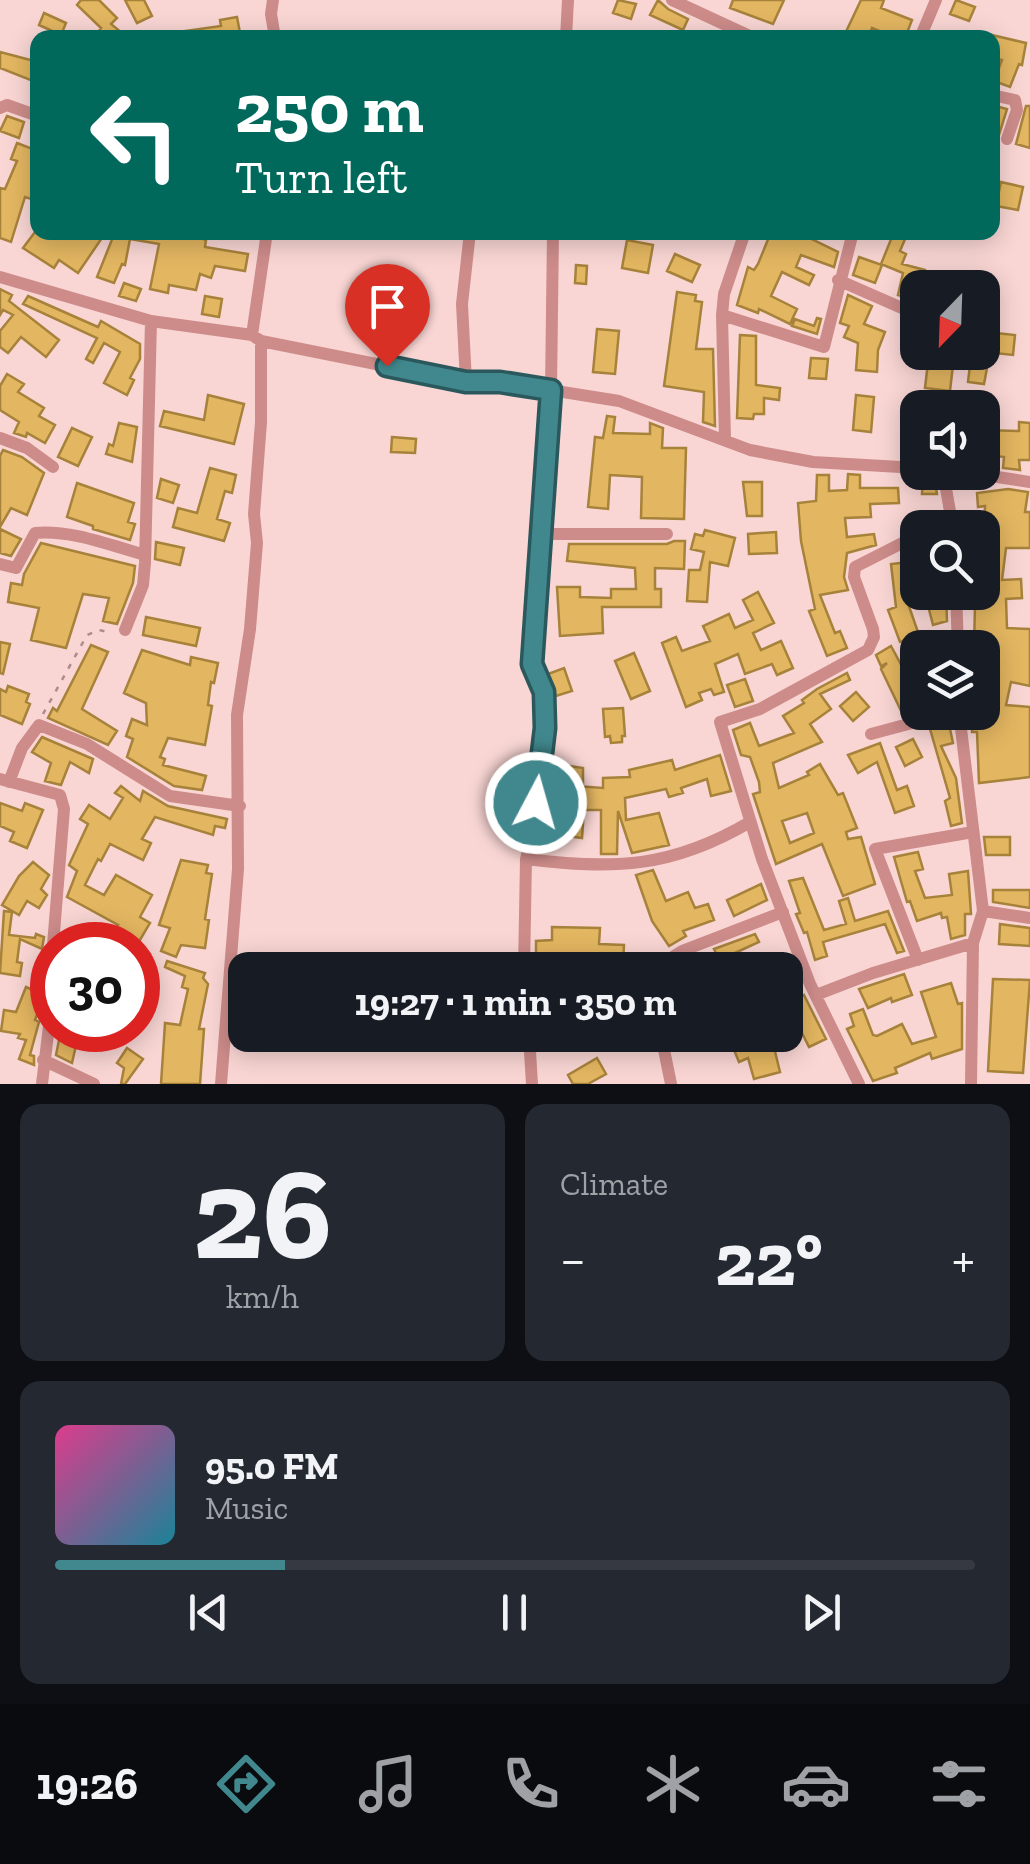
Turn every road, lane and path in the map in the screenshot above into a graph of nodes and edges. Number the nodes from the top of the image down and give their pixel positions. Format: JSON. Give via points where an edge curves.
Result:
{"nodes":[{"id":1,"x":273,"y":0,"type":"edge"},
{"id":2,"x":568,"y":0,"type":"edge"},
{"id":3,"x":672,"y":0,"type":"edge"},
{"id":4,"x":936,"y":0,"type":"edge"},
{"id":5,"x":273,"y":30,"type":"edge"},
{"id":6,"x":566,"y":30,"type":"edge"},
{"id":7,"x":737,"y":30,"type":"edge"},
{"id":8,"x":923,"y":30,"type":"edge"},
{"id":9,"x":1000,"y":97,"type":"edge"},
{"id":10,"x":0,"y":108,"type":"edge"},
{"id":11,"x":30,"y":113,"type":"edge"},
{"id":12,"x":1008,"y":139,"type":"dead end"},
{"id":13,"x":265,"y":240,"type":"edge"},
{"id":14,"x":469,"y":240,"type":"edge"},
{"id":15,"x":552,"y":240,"type":"edge"},
{"id":16,"x":742,"y":240,"type":"edge"},
{"id":17,"x":850,"y":240,"type":"edge"},
{"id":18,"x":0,"y":277,"type":"edge"},
{"id":19,"x":838,"y":280,"type":"junction"},
{"id":20,"x":900,"y":308,"type":"edge"},
{"id":21,"x":722,"y":315,"type":"junction"},
{"id":22,"x":151,"y":322,"type":"junction"},
{"id":23,"x":257,"y":338,"type":"junction"},
{"id":24,"x":466,"y":382,"type":"junction"},
{"id":25,"x":551,"y":390,"type":"junction"},
{"id":26,"x":0,"y":438,"type":"edge"},
{"id":27,"x":725,"y":440,"type":"junction"},
{"id":28,"x":53,"y":467,"type":"dead end"},
{"id":29,"x":900,"y":467,"type":"edge"},
{"id":30,"x":1000,"y":477,"type":"edge"},
{"id":31,"x":1030,"y":482,"type":"edge"},
{"id":32,"x":541,"y":534,"type":"junction"},
{"id":33,"x":667,"y":534,"type":"dead end"},
{"id":34,"x":900,"y":544,"type":"edge"},
{"id":35,"x":145,"y":554,"type":"junction"},
{"id":36,"x":2,"y":567,"type":"edge"},
{"id":37,"x":125,"y":630,"type":"joint"},
{"id":38,"x":39,"y":725,"type":"junction"},
{"id":39,"x":900,"y":726,"type":"edge"},
{"id":40,"x":959,"y":730,"type":"edge"},
{"id":41,"x":871,"y":734,"type":"dead end"},
{"id":42,"x":4,"y":780,"type":"edge"},
{"id":43,"x":240,"y":806,"type":"junction"},
{"id":44,"x":750,"y":822,"type":"junction"},
{"id":45,"x":973,"y":832,"type":"junction"},
{"id":46,"x":526,"y":859,"type":"junction"},
{"id":47,"x":982,"y":911,"type":"junction"},
{"id":48,"x":783,"y":912,"type":"junction"},
{"id":49,"x":1030,"y":918,"type":"edge"},
{"id":50,"x":55,"y":922,"type":"edge"},
{"id":51,"x":973,"y":944,"type":"junction"},
{"id":52,"x":524,"y":952,"type":"edge"},
{"id":53,"x":680,"y":952,"type":"edge"},
{"id":54,"x":918,"y":960,"type":"junction"},
{"id":55,"x":816,"y":995,"type":"junction"},
{"id":56,"x":44,"y":1052,"type":"edge"},
{"id":57,"x":530,"y":1052,"type":"edge"},
{"id":58,"x":664,"y":1052,"type":"edge"},
{"id":59,"x":43,"y":1060,"type":"junction"},
{"id":60,"x":42,"y":1084,"type":"edge"},
{"id":61,"x":94,"y":1084,"type":"edge"},
{"id":62,"x":221,"y":1084,"type":"edge"},
{"id":63,"x":532,"y":1084,"type":"edge"},
{"id":64,"x":671,"y":1084,"type":"edge"},
{"id":65,"x":859,"y":1084,"type":"edge"},
{"id":66,"x":971,"y":1084,"type":"edge"}],
"edges":[{"from":1,"to":5,"type":"street"},
{"from":2,"to":6,"type":"street"},
{"from":3,"to":7,"type":"street"},
{"from":4,"to":8,"type":"street"},
{"from":9,"to":12,"type":"street","via":[[1015,100]]},
{"from":10,"to":11,"type":"street","via":[[7,104]]},
{"from":13,"to":23,"type":"street"},
{"from":14,"to":24,"type":"street","via":[[462,304]]},
{"from":15,"to":25,"type":"street"},
{"from":16,"to":21,"type":"street"},
{"from":17,"to":19,"type":"street"},
{"from":18,"to":22,"type":"street"},
{"from":19,"to":20,"type":"street"},
{"from":19,"to":21,"type":"street","via":[[824,347]]},
{"from":21,"to":27,"type":"street"},
{"from":22,"to":23,"type":"street"},
{"from":22,"to":35,"type":"street"},
{"from":23,"to":24,"type":"street"},
{"from":23,"to":43,"type":"street","via":[[257,543],[238,715]]},
{"from":24,"to":25,"type":"street"},
{"from":25,"to":27,"type":"street","via":[[619,401]]},
{"from":25,"to":32,"type":"street"},
{"from":26,"to":28,"type":"street"},
{"from":27,"to":29,"type":"street","via":[[814,462]]},
{"from":30,"to":31,"type":"street"},
{"from":32,"to":33,"type":"street"},
{"from":32,"to":46,"type":"street","via":[[532,664],[544,692],[545,728]]},
{"from":34,"to":44,"type":"street","via":[[855,567],[873,629],[868,650],[760,709],[720,722]]},
{"from":35,"to":36,"type":"street","via":[[71,534],[35,533],[16,568]]},
{"from":35,"to":37,"type":"street"},
{"from":37,"to":38,"type":"path","via":[[87,635]]},
{"from":38,"to":42,"type":"street"},
{"from":38,"to":43,"type":"street","via":[[87,744],[170,796]]},
{"from":39,"to":41,"type":"street"},
{"from":40,"to":45,"type":"street"},
{"from":42,"to":50,"type":"street","via":[[60,795]]},
{"from":43,"to":62,"type":"street"},
{"from":44,"to":46,"type":"street","via":[[697,848],[634,866]]},
{"from":44,"to":48,"type":"street"},
{"from":45,"to":47,"type":"street"},
{"from":45,"to":54,"type":"street","via":[[875,848]]},
{"from":46,"to":52,"type":"street"},
{"from":47,"to":49,"type":"street"},
{"from":47,"to":51,"type":"street"},
{"from":48,"to":53,"type":"street"},
{"from":48,"to":55,"type":"street"},
{"from":51,"to":54,"type":"street"},
{"from":51,"to":66,"type":"street"},
{"from":54,"to":55,"type":"street"},
{"from":55,"to":65,"type":"street"},
{"from":56,"to":59,"type":"street"},
{"from":57,"to":63,"type":"street"},
{"from":58,"to":64,"type":"street"},
{"from":59,"to":60,"type":"street"},
{"from":59,"to":61,"type":"street"}]}
